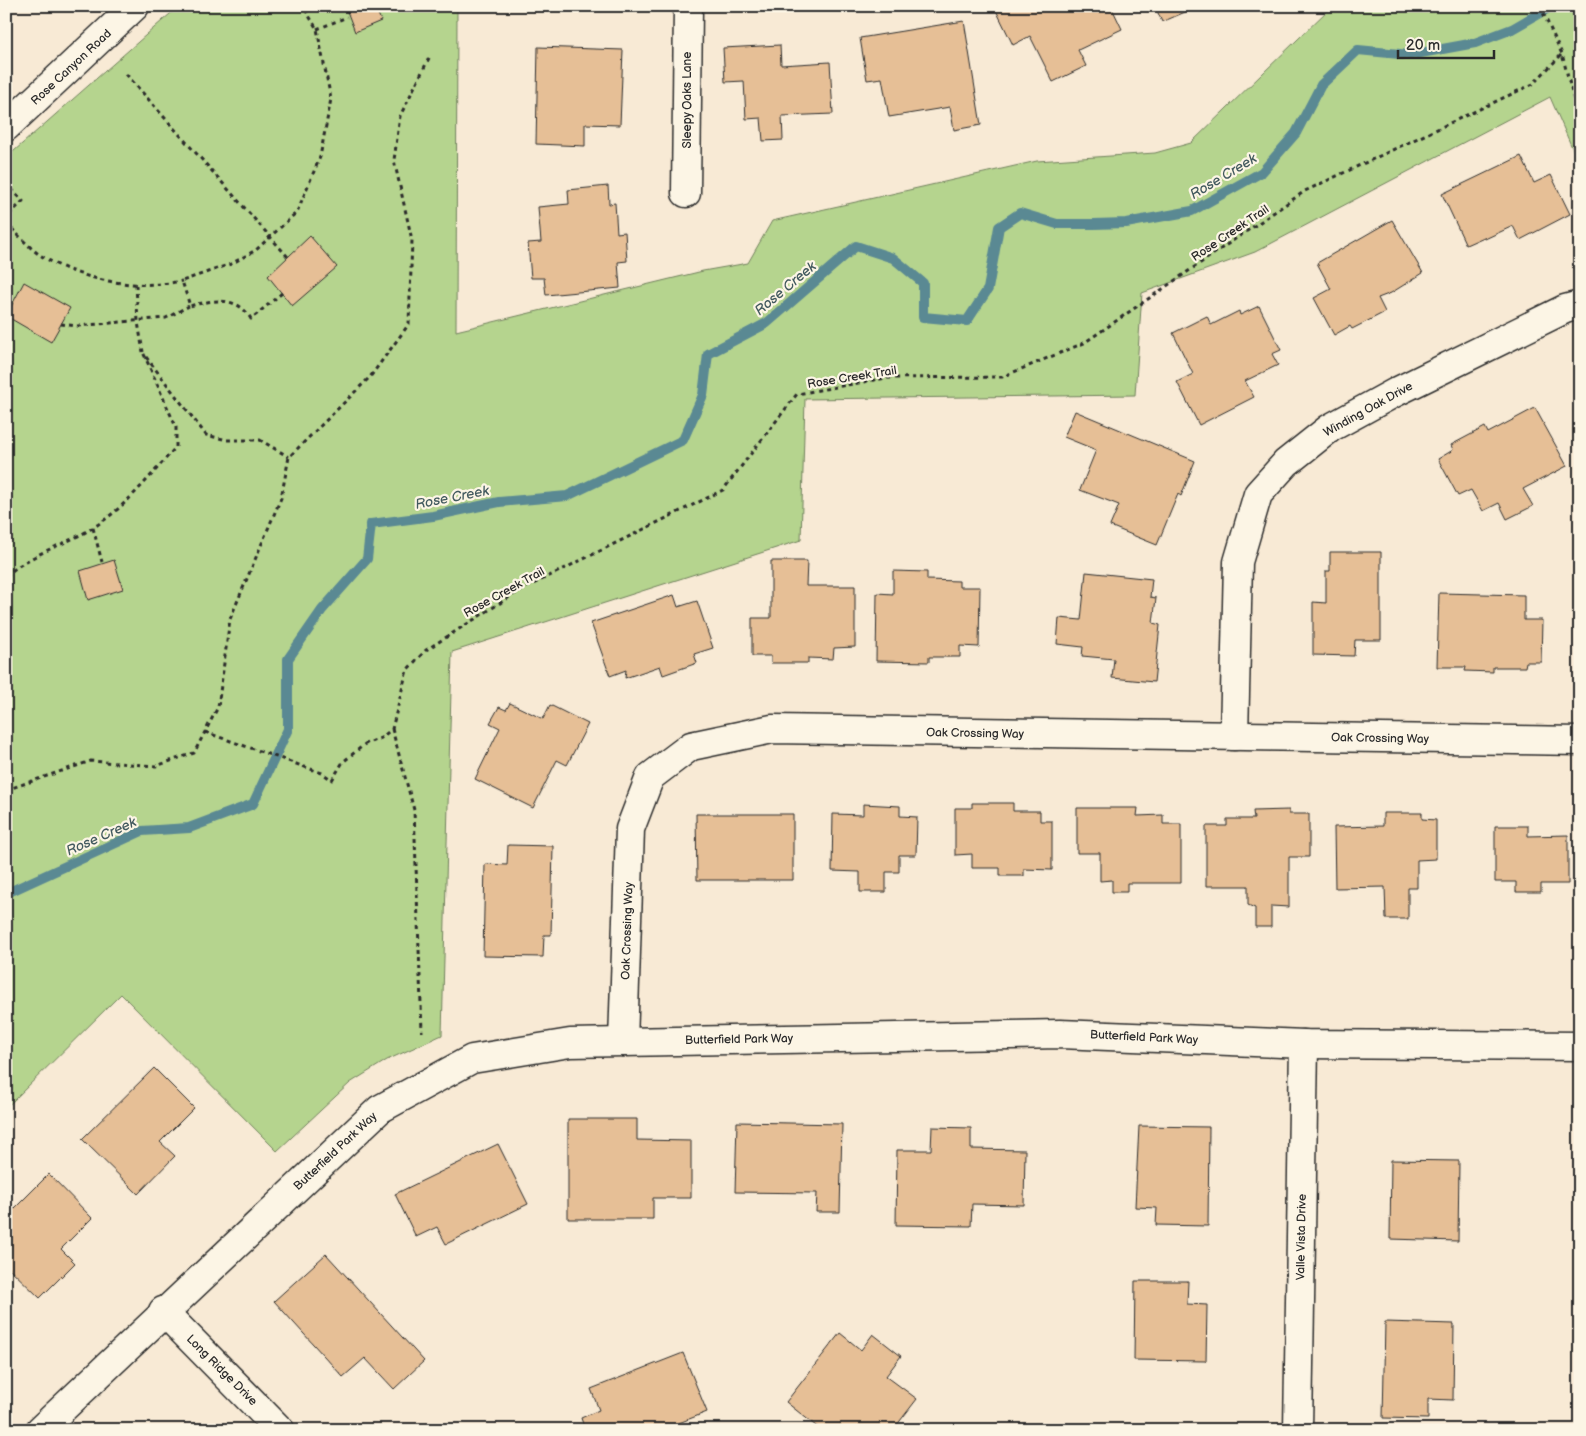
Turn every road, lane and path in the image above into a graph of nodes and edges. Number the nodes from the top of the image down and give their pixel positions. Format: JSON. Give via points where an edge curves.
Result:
{"nodes":[{"id":1,"x":135,"y":6,"type":"edge"},
{"id":2,"x":302,"y":6,"type":"edge"},
{"id":3,"x":688,"y":6,"type":"edge"},
{"id":4,"x":1540,"y":6,"type":"edge"},
{"id":5,"x":347,"y":17,"type":"dead end"},
{"id":6,"x":317,"y":29,"type":"junction"},
{"id":7,"x":1562,"y":54,"type":"junction"},
{"id":8,"x":430,"y":56,"type":"dead end"},
{"id":9,"x":126,"y":74,"type":"dead end"},
{"id":10,"x":1580,"y":124,"type":"edge"},
{"id":11,"x":6,"y":127,"type":"edge"},
{"id":12,"x":6,"y":183,"type":"edge"},
{"id":13,"x":686,"y":193,"type":"dead end"},
{"id":14,"x":6,"y":218,"type":"edge"},
{"id":15,"x":6,"y":223,"type":"edge"},
{"id":16,"x":270,"y":236,"type":"junction"},
{"id":17,"x":288,"y":257,"type":"dead end"},
{"id":18,"x":182,"y":281,"type":"junction"},
{"id":19,"x":136,"y":286,"type":"junction"},
{"id":20,"x":282,"y":293,"type":"dead end"},
{"id":21,"x":1580,"y":304,"type":"edge"},
{"id":22,"x":190,"y":306,"type":"junction"},
{"id":23,"x":138,"y":322,"type":"junction"},
{"id":24,"x":61,"y":324,"type":"dead end"},
{"id":25,"x":143,"y":352,"type":"junction"},
{"id":26,"x":289,"y":457,"type":"junction"},
{"id":27,"x":93,"y":528,"type":"junction"},
{"id":28,"x":102,"y":562,"type":"dead end"},
{"id":29,"x":6,"y":576,"type":"edge"},
{"id":30,"x":392,"y":729,"type":"junction"},
{"id":31,"x":205,"y":732,"type":"junction"},
{"id":32,"x":1234,"y":736,"type":"junction"},
{"id":33,"x":1580,"y":741,"type":"edge"},
{"id":34,"x":6,"y":790,"type":"edge"},
{"id":35,"x":422,"y":1032,"type":"dead end"},
{"id":36,"x":623,"y":1042,"type":"junction"},
{"id":37,"x":1304,"y":1044,"type":"junction"},
{"id":38,"x":1580,"y":1046,"type":"edge"},
{"id":39,"x":163,"y":1311,"type":"junction"},
{"id":40,"x":40,"y":1430,"type":"edge"},
{"id":41,"x":280,"y":1430,"type":"edge"},
{"id":42,"x":1298,"y":1430,"type":"edge"}],
"edges":[{"from":1,"to":11,"type":"street","name":"Rose Canyon Road"},
{"from":2,"to":6,"type":"path"},
{"from":3,"to":13,"type":"street","name":"Sleepy Oaks Lane"},
{"from":4,"to":7,"type":"path"},
{"from":5,"to":6,"type":"path"},
{"from":6,"to":16,"type":"path","via":[[331,99],[320,156],[297,212]]},
{"from":7,"to":10,"type":"path"},
{"from":7,"to":30,"type":"path","name":"Rose Creek Trail","via":[[1532,84],[1305,191],[1084,343],[1002,377],[886,378],[797,394],[723,490],[519,591],[426,650],[407,670]]},
{"from":8,"to":26,"type":"path","via":[[400,116],[394,160],[412,240],[409,324],[370,377]]},
{"from":9,"to":16,"type":"path"},
{"from":12,"to":14,"type":"path","via":[[23,201]]},
{"from":15,"to":19,"type":"path","via":[[40,254],[82,274]]},
{"from":16,"to":17,"type":"path"},
{"from":16,"to":18,"type":"path","via":[[256,250],[231,264]]},
{"from":18,"to":19,"type":"path"},
{"from":18,"to":22,"type":"path"},
{"from":19,"to":23,"type":"path"},
{"from":20,"to":22,"type":"path","via":[[251,319],[247,312],[231,302],[211,300]]},
{"from":21,"to":32,"type":"street","name":"Winding Oak Drive","via":[[1396,392],[1330,428],[1286,463],[1258,494],[1238,562]]},
{"from":22,"to":23,"type":"path","via":[[166,318]]},
{"from":23,"to":24,"type":"path"},
{"from":23,"to":25,"type":"path"},
{"from":25,"to":26,"type":"path","via":[[206,435],[227,440],[260,440]]},
{"from":25,"to":27,"type":"path","via":[[176,428],[176,447],[127,502]]},
{"from":26,"to":31,"type":"path","via":[[281,498],[230,619],[218,707]]},
{"from":27,"to":28,"type":"path"},
{"from":27,"to":29,"type":"path","via":[[13,569]]},
{"from":30,"to":31,"type":"path","via":[[381,738],[365,744],[343,762],[332,780],[322,773]]},
{"from":30,"to":35,"type":"path","via":[[414,810]]},
{"from":31,"to":34,"type":"path","via":[[194,752],[156,766],[90,762]]},
{"from":32,"to":33,"type":"street","name":"Oak Crossing Way"},
{"from":32,"to":36,"type":"street","name":"Oak Crossing Way","via":[[772,730],[691,746],[650,777],[630,829]]},
{"from":36,"to":37,"type":"street","name":"Butterfield Park Way","via":[[1060,1034]]},
{"from":36,"to":39,"type":"street","name":"Butterfield Park Way","via":[[570,1043],[472,1059],[380,1109]]},
{"from":37,"to":38,"type":"street","name":"Butterfield Park Way"},
{"from":37,"to":42,"type":"street","name":"Valle Vista Drive"},
{"from":39,"to":40,"type":"street","name":"Butterfield Park Way"},
{"from":39,"to":41,"type":"street","name":"Long Ridge Drive"}]}
